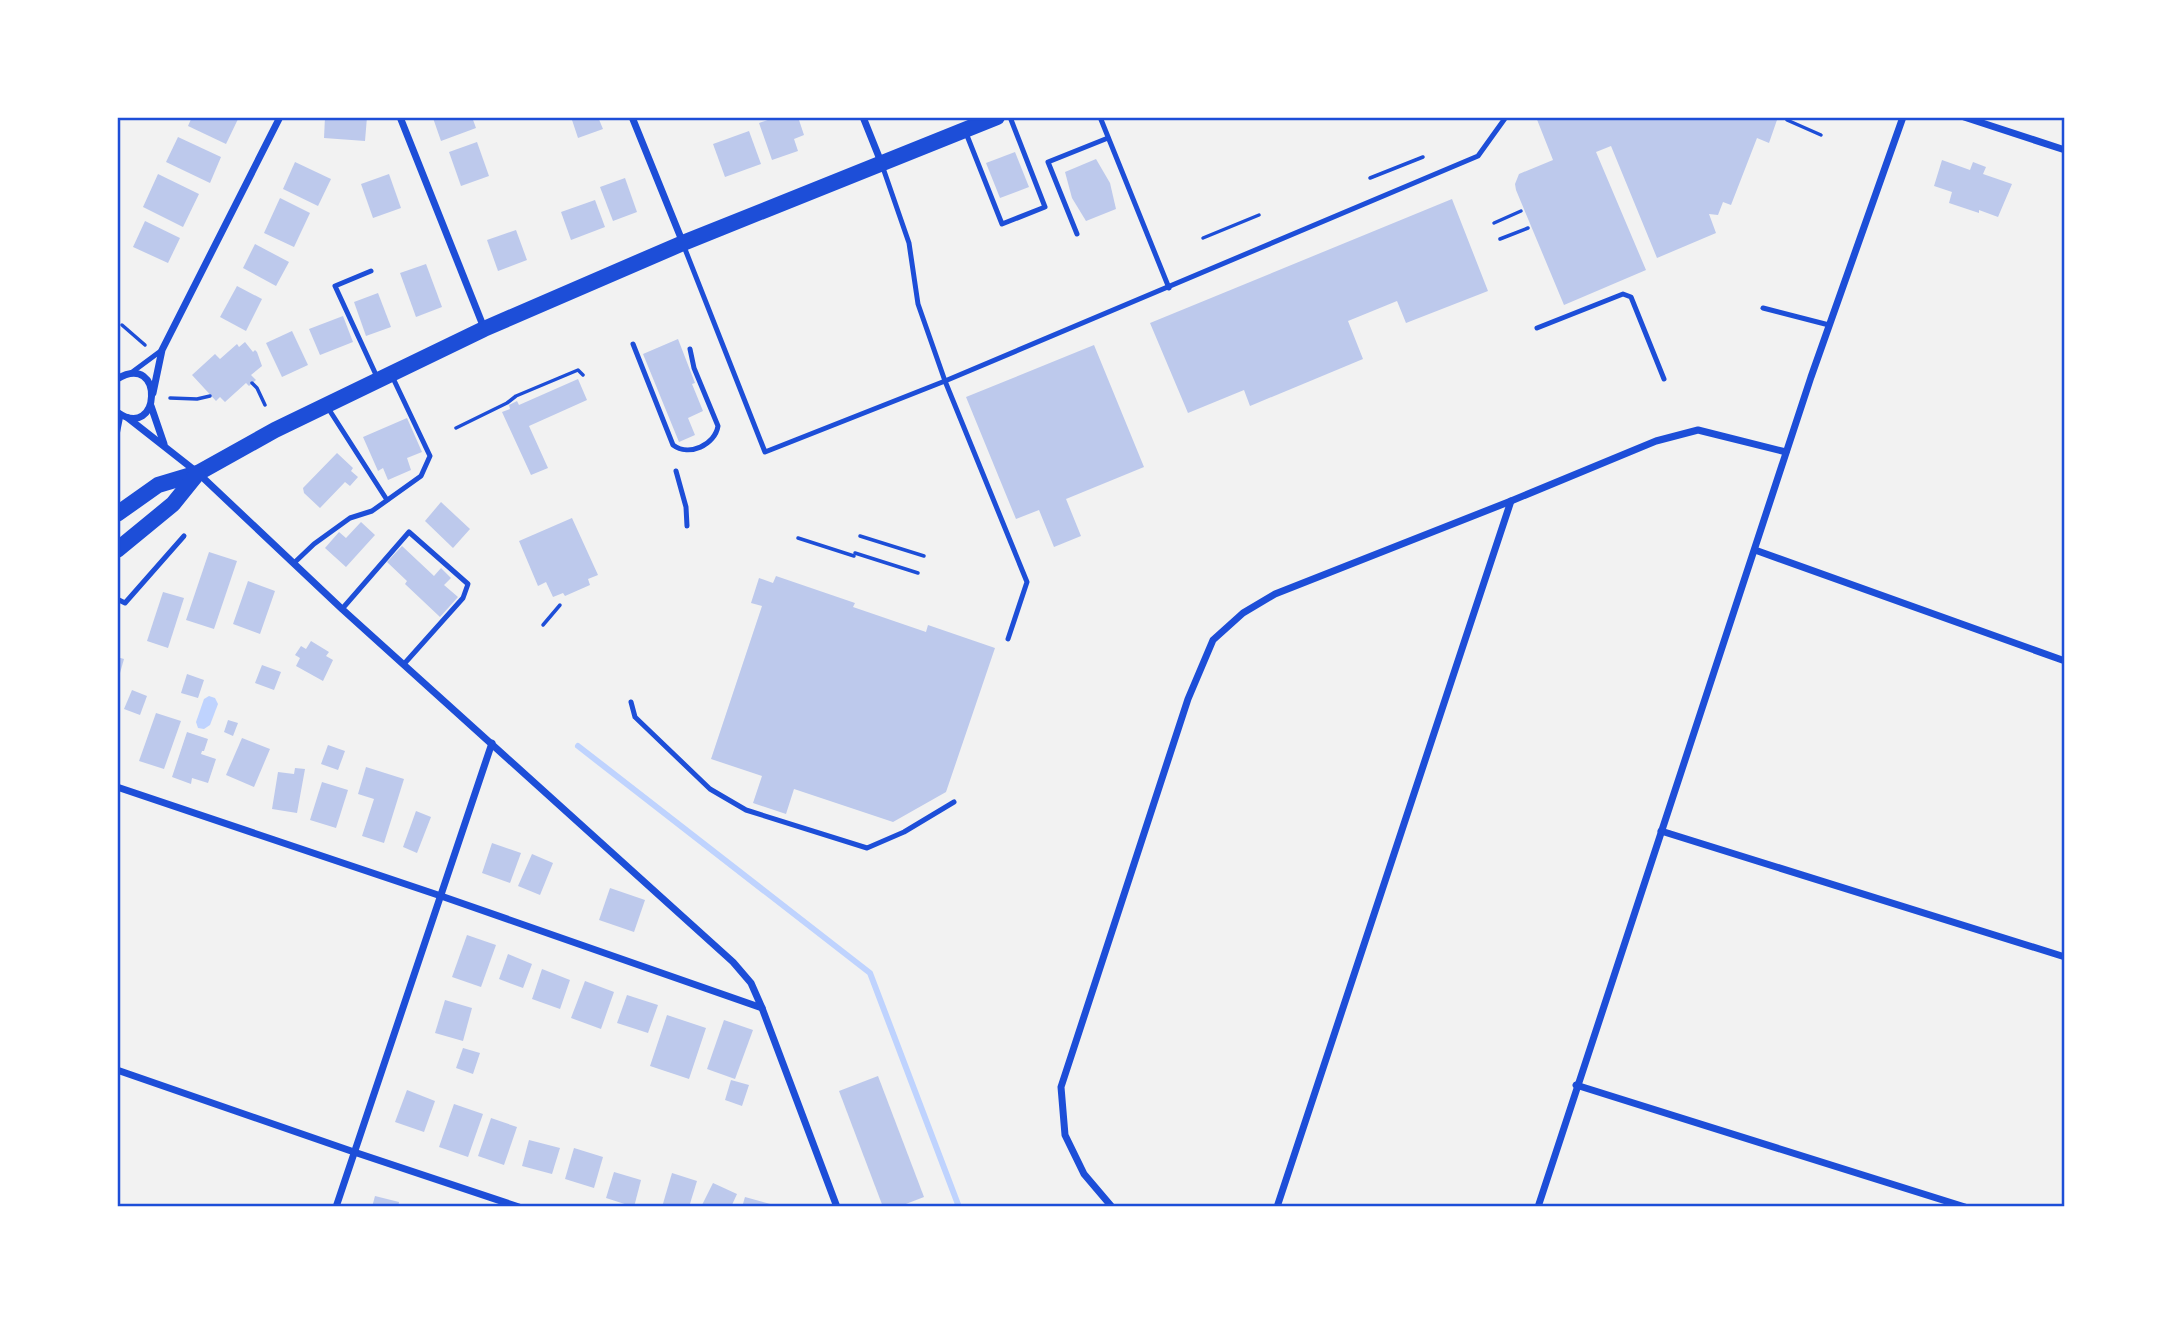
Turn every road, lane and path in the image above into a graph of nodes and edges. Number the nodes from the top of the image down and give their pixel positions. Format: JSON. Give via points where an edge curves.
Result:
{"nodes":[{"id":1,"x":280,"y":117,"type":"edge"},
{"id":2,"x":400,"y":117,"type":"edge"},
{"id":3,"x":632,"y":117,"type":"edge"},
{"id":4,"x":863,"y":117,"type":"edge"},
{"id":5,"x":998,"y":117,"type":"edge"},
{"id":6,"x":1010,"y":117,"type":"edge"},
{"id":7,"x":1100,"y":117,"type":"edge"},
{"id":8,"x":1506,"y":117,"type":"edge"},
{"id":9,"x":1903,"y":117,"type":"edge"},
{"id":10,"x":1965,"y":117,"type":"edge"},
{"id":11,"x":1787,"y":120,"type":"dead end"},
{"id":12,"x":965,"y":130,"type":"junction"},
{"id":13,"x":1821,"y":135,"type":"dead end"},
{"id":14,"x":1108,"y":138,"type":"junction"},
{"id":15,"x":2065,"y":150,"type":"edge"},
{"id":16,"x":1423,"y":157,"type":"dead end"},
{"id":17,"x":882,"y":165,"type":"junction"},
{"id":18,"x":1370,"y":178,"type":"dead end"},
{"id":19,"x":1521,"y":211,"type":"dead end"},
{"id":20,"x":1259,"y":215,"type":"dead end"},
{"id":21,"x":1494,"y":223,"type":"dead end"},
{"id":22,"x":1528,"y":228,"type":"dead end"},
{"id":23,"x":1077,"y":234,"type":"dead end"},
{"id":24,"x":1203,"y":238,"type":"dead end"},
{"id":25,"x":1500,"y":239,"type":"dead end"},
{"id":26,"x":683,"y":243,"type":"junction"},
{"id":27,"x":371,"y":271,"type":"dead end"},
{"id":28,"x":1169,"y":288,"type":"junction"},
{"id":29,"x":1763,"y":308,"type":"dead end"},
{"id":30,"x":122,"y":325,"type":"dead end"},
{"id":31,"x":1829,"y":326,"type":"junction"},
{"id":32,"x":1537,"y":328,"type":"dead end"},
{"id":33,"x":484,"y":329,"type":"junction"},
{"id":34,"x":633,"y":344,"type":"dead end"},
{"id":35,"x":145,"y":345,"type":"dead end"},
{"id":36,"x":690,"y":349,"type":"dead end"},
{"id":37,"x":162,"y":350,"type":"junction"},
{"id":38,"x":130,"y":374,"type":"junction"},
{"id":39,"x":583,"y":375,"type":"dead end"},
{"id":40,"x":385,"y":377,"type":"junction"},
{"id":41,"x":118,"y":378,"type":"edge"},
{"id":42,"x":1664,"y":379,"type":"dead end"},
{"id":43,"x":945,"y":382,"type":"junction"},
{"id":44,"x":252,"y":383,"type":"dead end"},
{"id":45,"x":153,"y":393,"type":"junction"},
{"id":46,"x":210,"y":396,"type":"dead end"},
{"id":47,"x":170,"y":398,"type":"dead end"},
{"id":48,"x":265,"y":405,"type":"dead end"},
{"id":49,"x":327,"y":405,"type":"junction"},
{"id":50,"x":151,"y":406,"type":"junction"},
{"id":51,"x":122,"y":415,"type":"edge"},
{"id":52,"x":456,"y":428,"type":"dead end"},
{"id":53,"x":117,"y":435,"type":"edge"},
{"id":54,"x":164,"y":444,"type":"junction"},
{"id":55,"x":1786,"y":452,"type":"junction"},
{"id":56,"x":676,"y":471,"type":"dead end"},
{"id":57,"x":198,"y":472,"type":"junction"},
{"id":58,"x":387,"y":500,"type":"junction"},
{"id":59,"x":1511,"y":501,"type":"junction"},
{"id":60,"x":117,"y":514,"type":"edge"},
{"id":61,"x":687,"y":526,"type":"dead end"},
{"id":62,"x":184,"y":536,"type":"dead end"},
{"id":63,"x":860,"y":536,"type":"dead end"},
{"id":64,"x":799,"y":538,"type":"dead end"},
{"id":65,"x":117,"y":550,"type":"edge"},
{"id":66,"x":1755,"y":550,"type":"junction"},
{"id":67,"x":924,"y":556,"type":"dead end"},
{"id":68,"x":294,"y":563,"type":"junction"},
{"id":69,"x":918,"y":573,"type":"dead end"},
{"id":70,"x":117,"y":599,"type":"edge"},
{"id":71,"x":560,"y":605,"type":"dead end"},
{"id":72,"x":342,"y":608,"type":"junction"},
{"id":73,"x":543,"y":625,"type":"dead end"},
{"id":74,"x":1008,"y":639,"type":"dead end"},
{"id":75,"x":2065,"y":661,"type":"edge"},
{"id":76,"x":404,"y":664,"type":"junction"},
{"id":77,"x":631,"y":702,"type":"dead end"},
{"id":78,"x":492,"y":743,"type":"junction"},
{"id":79,"x":117,"y":787,"type":"edge"},
{"id":80,"x":954,"y":802,"type":"dead end"},
{"id":81,"x":1661,"y":831,"type":"junction"},
{"id":82,"x":441,"y":896,"type":"junction"},
{"id":83,"x":2065,"y":957,"type":"edge"},
{"id":84,"x":762,"y":1008,"type":"junction"},
{"id":85,"x":117,"y":1070,"type":"edge"},
{"id":86,"x":1576,"y":1086,"type":"junction"},
{"id":87,"x":354,"y":1152,"type":"junction"},
{"id":88,"x":336,"y":1207,"type":"edge"},
{"id":89,"x":519,"y":1207,"type":"edge"},
{"id":90,"x":836,"y":1207,"type":"edge"},
{"id":91,"x":1112,"y":1207,"type":"edge"},
{"id":92,"x":1277,"y":1207,"type":"edge"},
{"id":93,"x":1538,"y":1207,"type":"edge"},
{"id":94,"x":1965,"y":1207,"type":"edge"}],
"edges":[{"from":1,"to":37,"type":"street"},
{"from":2,"to":33,"type":"street"},
{"from":3,"to":26,"type":"street"},
{"from":4,"to":17,"type":"street"},
{"from":5,"to":12,"type":"main road"},
{"from":6,"to":12,"type":"lane","via":[[1045,207],[1002,224]]},
{"from":7,"to":14,"type":"lane"},
{"from":8,"to":28,"type":"lane","via":[[1478,156]]},
{"from":9,"to":31,"type":"street"},
{"from":10,"to":15,"type":"street"},
{"from":11,"to":13,"type":"path"},
{"from":12,"to":17,"type":"main road"},
{"from":14,"to":23,"type":"lane","via":[[1048,162]]},
{"from":14,"to":28,"type":"lane"},
{"from":16,"to":18,"type":"path"},
{"from":17,"to":26,"type":"main road"},
{"from":17,"to":43,"type":"lane","via":[[909,243],[918,304]]},
{"from":19,"to":21,"type":"path"},
{"from":20,"to":24,"type":"path"},
{"from":22,"to":25,"type":"path"},
{"from":26,"to":33,"type":"main road"},
{"from":26,"to":43,"type":"lane","via":[[765,452]]},
{"from":27,"to":40,"type":"lane","via":[[335,286]]},
{"from":28,"to":43,"type":"lane"},
{"from":29,"to":31,"type":"lane"},
{"from":30,"to":35,"type":"path"},
{"from":31,"to":55,"type":"street"},
{"from":32,"to":42,"type":"lane","via":[[1623,295],[1631,297]]},
{"from":33,"to":40,"type":"main road"},
{"from":34,"to":36,"type":"lane","via":[[673,445],[680,450],[710,442],[718,426]]},
{"from":37,"to":38,"type":"lane"},
{"from":37,"to":45,"type":"street"},
{"from":38,"to":41,"type":"street"},
{"from":38,"to":45,"type":"street","via":[[147,380]]},
{"from":39,"to":52,"type":"path","via":[[578,370]]},
{"from":40,"to":49,"type":"main road"},
{"from":40,"to":58,"type":"lane","via":[[430,456],[422,476]]},
{"from":43,"to":74,"type":"lane","via":[[1027,582]]},
{"from":44,"to":48,"type":"path"},
{"from":45,"to":50,"type":"street"},
{"from":46,"to":47,"type":"path"},
{"from":49,"to":57,"type":"main road"},
{"from":49,"to":58,"type":"lane"},
{"from":50,"to":51,"type":"street","via":[[141,416]]},
{"from":50,"to":54,"type":"street"},
{"from":51,"to":53,"type":"lane"},
{"from":51,"to":54,"type":"street"},
{"from":54,"to":57,"type":"street"},
{"from":55,"to":59,"type":"street","via":[[1698,430],[1656,441]]},
{"from":55,"to":66,"type":"street"},
{"from":56,"to":61,"type":"lane"},
{"from":57,"to":60,"type":"main road","via":[[158,485]]},
{"from":57,"to":65,"type":"main road","via":[[173,504]]},
{"from":57,"to":68,"type":"street"},
{"from":58,"to":68,"type":"lane","via":[[350,518]]},
{"from":59,"to":91,"type":"street","via":[[1275,594],[1243,613],[1213,640],[1188,699],[1062,1087],[1065,1135],[1084,1174]]},
{"from":59,"to":92,"type":"street"},
{"from":62,"to":70,"type":"lane","via":[[125,603]]},
{"from":63,"to":67,"type":"path"},
{"from":64,"to":69,"type":"path"},
{"from":66,"to":75,"type":"street"},
{"from":66,"to":81,"type":"street"},
{"from":68,"to":72,"type":"street"},
{"from":71,"to":73,"type":"path"},
{"from":72,"to":76,"type":"street"},
{"from":72,"to":76,"type":"lane","via":[[409,532],[468,584],[463,598]]},
{"from":76,"to":78,"type":"street"},
{"from":77,"to":80,"type":"lane","via":[[635,717],[710,789],[746,810],[867,848]]},
{"from":78,"to":82,"type":"street"},
{"from":78,"to":84,"type":"street","via":[[733,962],[751,983]]},
{"from":79,"to":82,"type":"street"},
{"from":81,"to":83,"type":"street"},
{"from":81,"to":86,"type":"street"},
{"from":82,"to":84,"type":"street"},
{"from":82,"to":87,"type":"street"},
{"from":84,"to":90,"type":"street"},
{"from":85,"to":87,"type":"street"},
{"from":86,"to":93,"type":"street"},
{"from":86,"to":94,"type":"street"},
{"from":87,"to":88,"type":"street"},
{"from":87,"to":89,"type":"street"}]}
